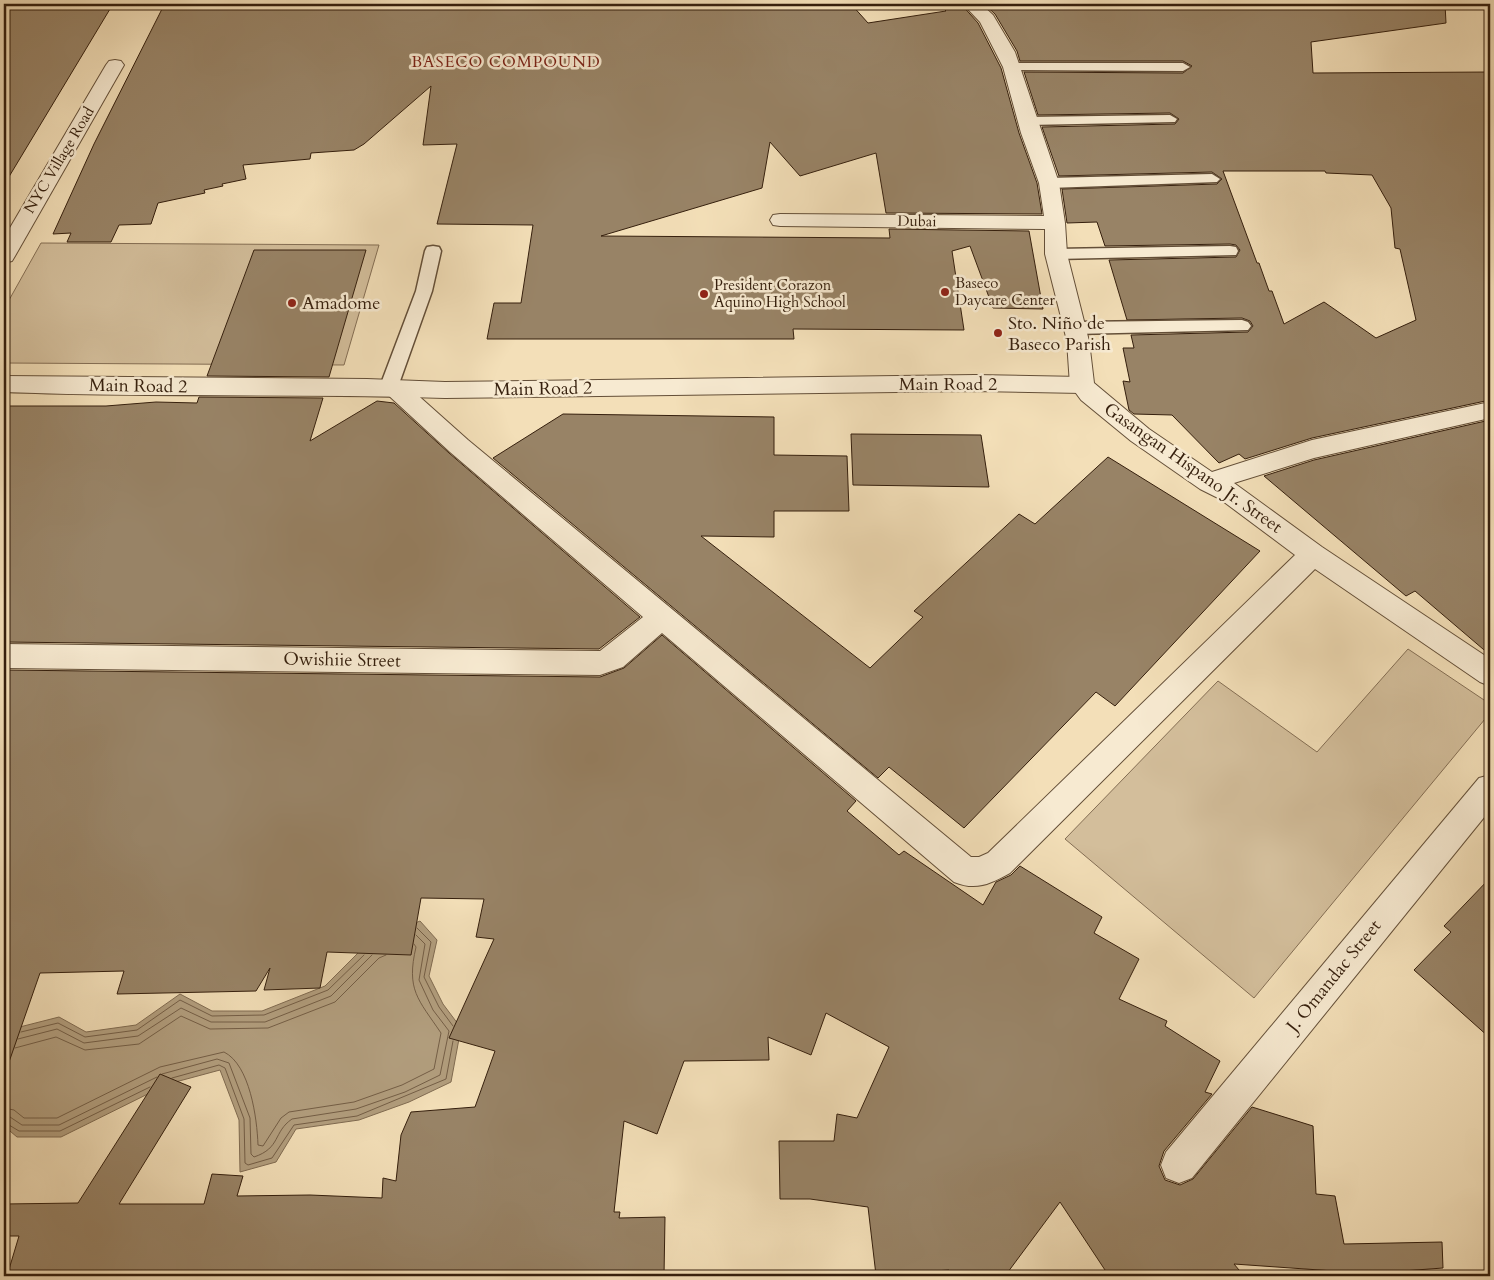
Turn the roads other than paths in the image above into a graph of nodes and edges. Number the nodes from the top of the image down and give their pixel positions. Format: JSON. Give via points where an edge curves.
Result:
{"nodes":[{"id":1,"x":972,"y":4,"type":"edge"},
{"id":2,"x":115,"y":66,"type":"dead end"},
{"id":3,"x":1012,"y":67,"type":"junction"},
{"id":4,"x":1183,"y":67,"type":"dead end"},
{"id":5,"x":1170,"y":119,"type":"dead end"},
{"id":6,"x":1028,"y":121,"type":"junction"},
{"id":7,"x":1212,"y":179,"type":"dead end"},
{"id":8,"x":1049,"y":183,"type":"junction"},
{"id":9,"x":780,"y":220,"type":"dead end"},
{"id":10,"x":13,"y":222,"type":"edge"},
{"id":11,"x":1055,"y":223,"type":"junction"},
{"id":12,"x":433,"y":252,"type":"dead end"},
{"id":13,"x":1230,"y":252,"type":"dead end"},
{"id":14,"x":1056,"y":254,"type":"junction"},
{"id":15,"x":4,"y":256,"type":"edge"},
{"id":16,"x":1242,"y":326,"type":"dead end"},
{"id":17,"x":1075,"y":328,"type":"junction"},
{"id":18,"x":4,"y":384,"type":"edge"},
{"id":19,"x":1082,"y":385,"type":"junction"},
{"id":20,"x":395,"y":388,"type":"junction"},
{"id":21,"x":1490,"y":410,"type":"edge"},
{"id":22,"x":1209,"y":482,"type":"junction"},
{"id":23,"x":1314,"y":554,"type":"junction"},
{"id":24,"x":663,"y":616,"type":"junction"},
{"id":25,"x":4,"y":656,"type":"edge"},
{"id":26,"x":1490,"y":674,"type":"edge"},
{"id":27,"x":1490,"y":788,"type":"edge"},
{"id":28,"x":1179,"y":1165,"type":"dead end"}],
"edges":[{"from":1,"to":3,"type":"street","via":[[986,19]]},
{"from":2,"to":10,"type":"street","name":"NYC Village Road"},
{"from":3,"to":4,"type":"lane"},
{"from":3,"to":6,"type":"street"},
{"from":5,"to":6,"type":"lane"},
{"from":6,"to":8,"type":"street"},
{"from":7,"to":8,"type":"lane"},
{"from":8,"to":11,"type":"street"},
{"from":9,"to":11,"type":"street","name":"Dubai"},
{"from":10,"to":15,"type":"street","name":"NYC Village Road"},
{"from":11,"to":14,"type":"street"},
{"from":12,"to":20,"type":"lane","via":[[424,291],[392,381]]},
{"from":13,"to":14,"type":"lane"},
{"from":14,"to":17,"type":"street"},
{"from":16,"to":17,"type":"lane"},
{"from":17,"to":19,"type":"street"},
{"from":18,"to":20,"type":"street","name":"Main Road 2"},
{"from":19,"to":20,"type":"street","name":"Main Road 2"},
{"from":19,"to":22,"type":"street","name":"Gasangan Hispano Jr. Street","via":[[1140,435]]},
{"from":20,"to":24,"type":"street","via":[[459,446]]},
{"from":21,"to":22,"type":"street","via":[[1312,449]]},
{"from":22,"to":23,"type":"street","name":"Gasangan Hispano Jr. Street","via":[[1229,492]]},
{"from":23,"to":24,"type":"street","via":[[999,863],[982,872],[965,872]]},
{"from":23,"to":26,"type":"street","name":"Gasangan Hispano Jr. Street"},
{"from":24,"to":25,"type":"street","name":"Owishiie Street","via":[[613,659],[600,663]]},
{"from":27,"to":28,"type":"street","name":"J. Omandac Street"}]}
